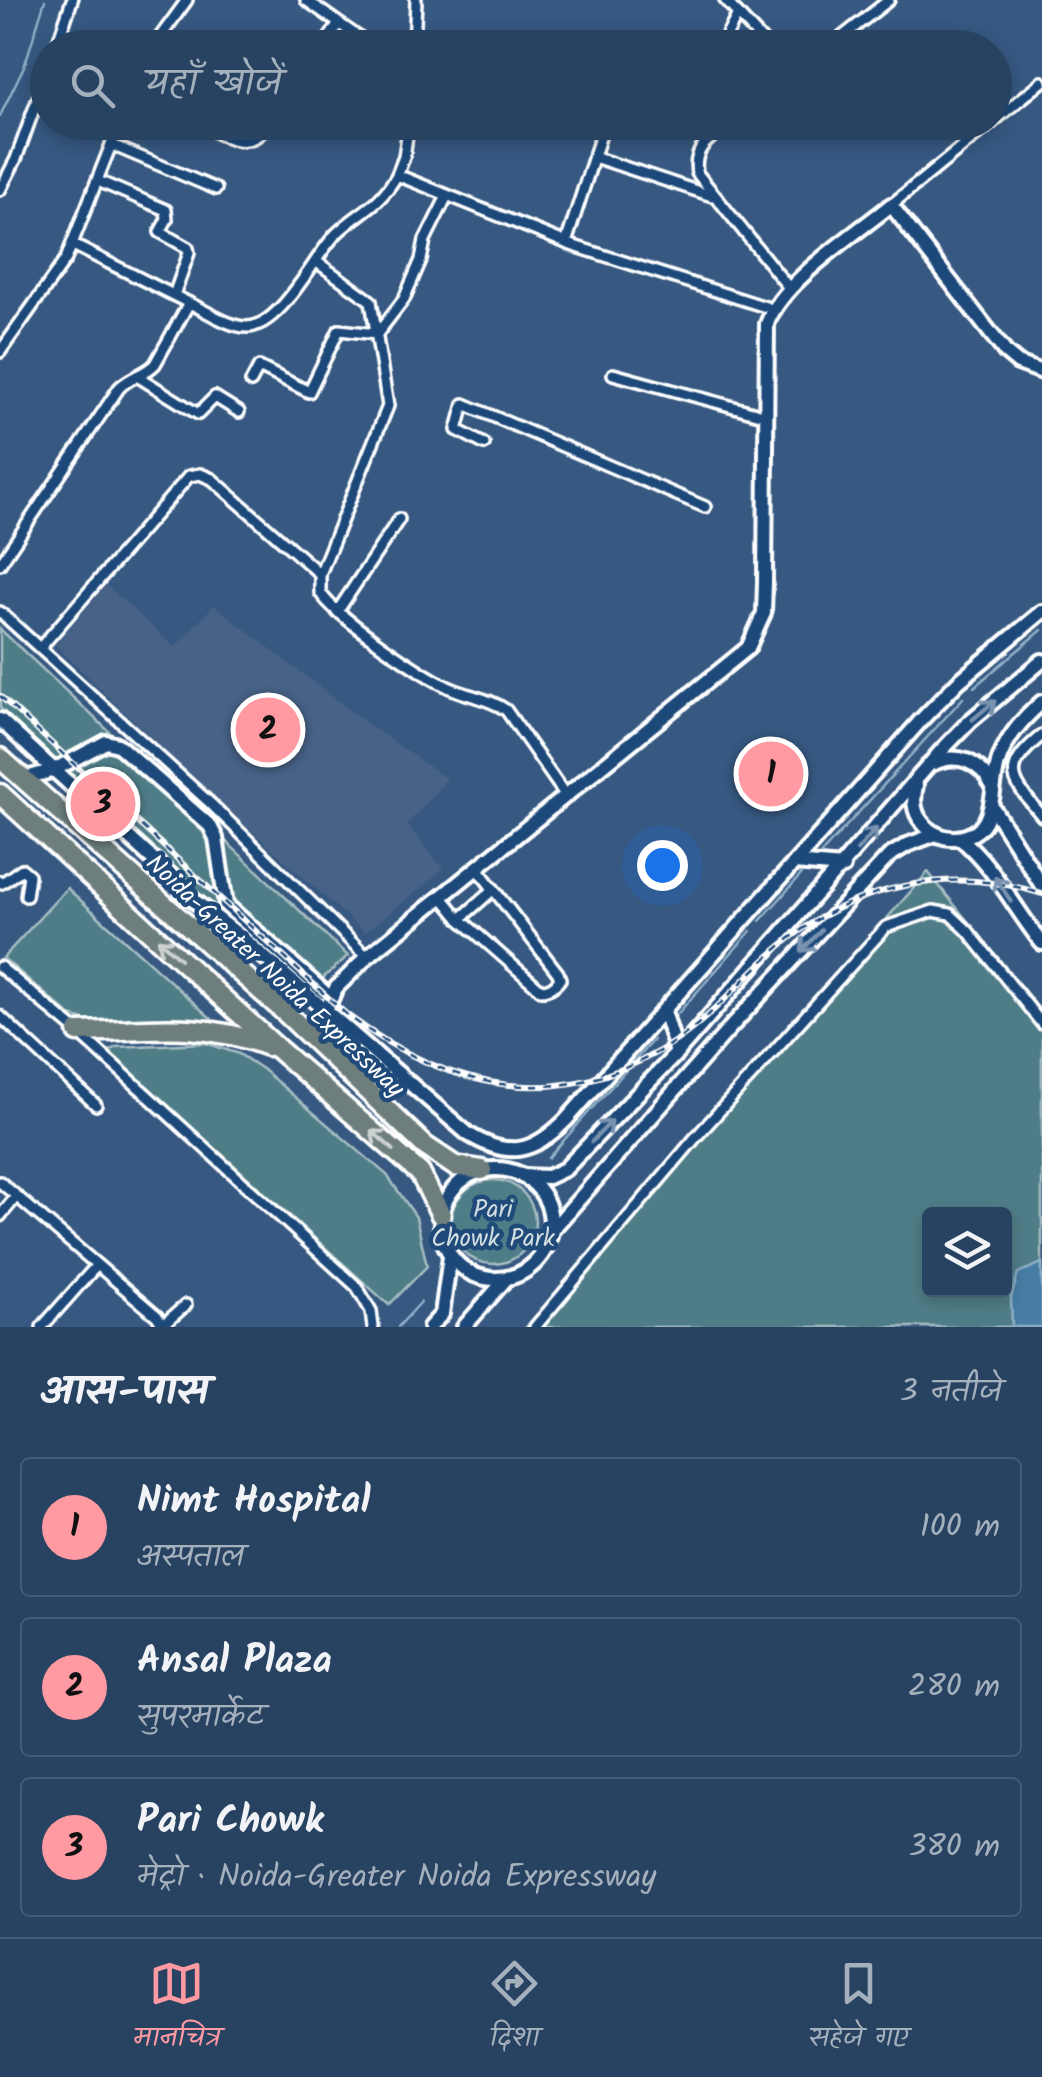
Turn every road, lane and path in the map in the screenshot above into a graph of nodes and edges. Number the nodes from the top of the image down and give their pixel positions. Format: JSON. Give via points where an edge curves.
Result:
{"nodes":[{"id":1,"x":72,"y":0,"type":"edge"},
{"id":2,"x":187,"y":0,"type":"edge"},
{"id":3,"x":306,"y":0,"type":"edge"},
{"id":4,"x":416,"y":0,"type":"edge"},
{"id":5,"x":725,"y":0,"type":"edge"},
{"id":6,"x":889,"y":0,"type":"edge"},
{"id":7,"x":738,"y":14,"type":"junction"},
{"id":8,"x":338,"y":25,"type":"junction"},
{"id":9,"x":62,"y":30,"type":"edge"},
{"id":10,"x":165,"y":30,"type":"edge"},
{"id":11,"x":335,"y":30,"type":"edge"},
{"id":12,"x":346,"y":30,"type":"edge"},
{"id":13,"x":415,"y":30,"type":"edge"},
{"id":14,"x":730,"y":30,"type":"edge"},
{"id":15,"x":753,"y":30,"type":"edge"},
{"id":16,"x":851,"y":30,"type":"edge"},
{"id":17,"x":1042,"y":82,"type":"edge"},
{"id":18,"x":1012,"y":107,"type":"edge"},
{"id":19,"x":30,"y":120,"type":"edge"},
{"id":20,"x":114,"y":140,"type":"edge"},
{"id":21,"x":406,"y":140,"type":"edge"},
{"id":22,"x":599,"y":140,"type":"edge"},
{"id":23,"x":709,"y":140,"type":"edge"},
{"id":24,"x":972,"y":140,"type":"edge"},
{"id":25,"x":112,"y":145,"type":"junction"},
{"id":26,"x":594,"y":157,"type":"junction"},
{"id":27,"x":397,"y":176,"type":"junction"},
{"id":28,"x":98,"y":181,"type":"junction"},
{"id":29,"x":216,"y":188,"type":"dead end"},
{"id":30,"x":0,"y":190,"type":"edge"},
{"id":31,"x":447,"y":196,"type":"junction"},
{"id":32,"x":712,"y":196,"type":"junction"},
{"id":33,"x":891,"y":205,"type":"junction"},
{"id":34,"x":566,"y":243,"type":"junction"},
{"id":35,"x":73,"y":246,"type":"junction"},
{"id":36,"x":318,"y":262,"type":"junction"},
{"id":37,"x":788,"y":288,"type":"junction"},
{"id":38,"x":174,"y":295,"type":"junction"},
{"id":39,"x":190,"y":303,"type":"junction"},
{"id":40,"x":772,"y":310,"type":"junction"},
{"id":41,"x":378,"y":334,"type":"junction"},
{"id":42,"x":0,"y":352,"type":"edge"},
{"id":43,"x":1042,"y":372,"type":"edge"},
{"id":44,"x":613,"y":374,"type":"dead end"},
{"id":45,"x":137,"y":376,"type":"junction"},
{"id":46,"x":251,"y":382,"type":"dead end"},
{"id":47,"x":239,"y":412,"type":"dead end"},
{"id":48,"x":767,"y":416,"type":"junction"},
{"id":49,"x":484,"y":444,"type":"dead end"},
{"id":50,"x":705,"y":508,"type":"dead end"},
{"id":51,"x":400,"y":519,"type":"dead end"},
{"id":52,"x":0,"y":564,"type":"edge"},
{"id":53,"x":320,"y":574,"type":"junction"},
{"id":54,"x":0,"y":612,"type":"edge"},
{"id":55,"x":337,"y":612,"type":"junction"},
{"id":56,"x":1042,"y":612,"type":"edge"},
{"id":57,"x":40,"y":648,"type":"junction"},
{"id":58,"x":1042,"y":661,"type":"edge"},
{"id":59,"x":1042,"y":702,"type":"edge"},
{"id":60,"x":0,"y":720,"type":"edge"},
{"id":61,"x":120,"y":720,"type":"junction"},
{"id":62,"x":1042,"y":735,"type":"edge"},
{"id":63,"x":106,"y":742,"type":"junction"},
{"id":64,"x":0,"y":758,"type":"edge"},
{"id":65,"x":932,"y":764,"type":"junction"},
{"id":66,"x":54,"y":770,"type":"junction"},
{"id":67,"x":23,"y":778,"type":"junction"},
{"id":68,"x":918,"y":780,"type":"junction"},
{"id":69,"x":992,"y":785,"type":"junction"},
{"id":70,"x":0,"y":794,"type":"edge"},
{"id":71,"x":566,"y":796,"type":"junction"},
{"id":72,"x":993,"y":808,"type":"junction"},
{"id":73,"x":222,"y":814,"type":"junction"},
{"id":74,"x":1042,"y":816,"type":"edge"},
{"id":75,"x":210,"y":826,"type":"junction"},
{"id":76,"x":936,"y":834,"type":"junction"},
{"id":77,"x":960,"y":838,"type":"junction"},
{"id":78,"x":794,"y":863,"type":"junction"},
{"id":79,"x":842,"y":867,"type":"junction"},
{"id":80,"x":477,"y":868,"type":"junction"},
{"id":81,"x":0,"y":881,"type":"edge"},
{"id":82,"x":1042,"y":886,"type":"edge"},
{"id":83,"x":494,"y":889,"type":"junction"},
{"id":84,"x":182,"y":890,"type":"junction"},
{"id":85,"x":26,"y":896,"type":"dead end"},
{"id":86,"x":442,"y":896,"type":"junction"},
{"id":87,"x":176,"y":916,"type":"junction"},
{"id":88,"x":460,"y":919,"type":"junction"},
{"id":89,"x":1042,"y":943,"type":"edge"},
{"id":90,"x":367,"y":957,"type":"junction"},
{"id":91,"x":0,"y":967,"type":"edge"},
{"id":92,"x":323,"y":992,"type":"junction"},
{"id":93,"x":326,"y":1010,"type":"junction"},
{"id":94,"x":664,"y":1011,"type":"junction"},
{"id":95,"x":0,"y":1016,"type":"edge"},
{"id":96,"x":1042,"y":1024,"type":"edge"},
{"id":97,"x":78,"y":1032,"type":"junction"},
{"id":98,"x":278,"y":1049,"type":"junction"},
{"id":99,"x":678,"y":1053,"type":"junction"},
{"id":100,"x":96,"y":1105,"type":"dead end"},
{"id":101,"x":482,"y":1170,"type":"junction"},
{"id":102,"x":522,"y":1176,"type":"junction"},
{"id":103,"x":0,"y":1182,"type":"edge"},
{"id":104,"x":16,"y":1197,"type":"junction"},
{"id":105,"x":441,"y":1215,"type":"junction"},
{"id":106,"x":0,"y":1216,"type":"edge"},
{"id":107,"x":551,"y":1231,"type":"junction"},
{"id":108,"x":450,"y":1256,"type":"junction"},
{"id":109,"x":97,"y":1265,"type":"junction"},
{"id":110,"x":506,"y":1279,"type":"junction"},
{"id":111,"x":186,"y":1305,"type":"dead end"},
{"id":112,"x":164,"y":1326,"type":"edge"},
{"id":113,"x":42,"y":1327,"type":"edge"},
{"id":114,"x":373,"y":1327,"type":"edge"},
{"id":115,"x":430,"y":1327,"type":"edge"},
{"id":116,"x":464,"y":1327,"type":"edge"},
{"id":117,"x":535,"y":1327,"type":"edge"}],
"edges":[{"from":1,"to":9,"type":"street"},
{"from":2,"to":10,"type":"street"},
{"from":3,"to":8,"type":"street"},
{"from":4,"to":13,"type":"street"},
{"from":5,"to":7,"type":"street"},
{"from":6,"to":16,"type":"street"},
{"from":7,"to":14,"type":"street"},
{"from":7,"to":15,"type":"street"},
{"from":8,"to":11,"type":"street"},
{"from":8,"to":12,"type":"street"},
{"from":17,"to":18,"type":"street"},
{"from":19,"to":30,"type":"street"},
{"from":20,"to":25,"type":"street"},
{"from":21,"to":27,"type":"street"},
{"from":22,"to":26,"type":"street"},
{"from":23,"to":32,"type":"street","via":[[694,160]]},
{"from":24,"to":33,"type":"street"},
{"from":25,"to":28,"type":"street"},
{"from":25,"to":29,"type":"street"},
{"from":26,"to":32,"type":"street"},
{"from":26,"to":34,"type":"street"},
{"from":27,"to":31,"type":"street"},
{"from":27,"to":36,"type":"street","via":[[382,200],[338,232]]},
{"from":28,"to":35,"type":"street"},
{"from":28,"to":38,"type":"street","via":[[166,210],[160,232],[189,253]]},
{"from":31,"to":34,"type":"street"},
{"from":31,"to":41,"type":"street","via":[[404,299]]},
{"from":32,"to":37,"type":"street"},
{"from":33,"to":37,"type":"street"},
{"from":33,"to":43,"type":"street","via":[[1006,353]]},
{"from":34,"to":40,"type":"street"},
{"from":35,"to":38,"type":"street"},
{"from":35,"to":42,"type":"street"},
{"from":36,"to":39,"type":"street","via":[[265,320],[250,327]]},
{"from":36,"to":41,"type":"street","via":[[368,297]]},
{"from":37,"to":40,"type":"street"},
{"from":38,"to":39,"type":"street"},
{"from":39,"to":45,"type":"street","via":[[156,364]]},
{"from":40,"to":48,"type":"street"},
{"from":41,"to":46,"type":"street","via":[[339,330],[309,392],[260,366]]},
{"from":41,"to":53,"type":"street","via":[[386,415]]},
{"from":44,"to":48,"type":"street"},
{"from":45,"to":47,"type":"street","via":[[198,414],[214,396]]},
{"from":45,"to":52,"type":"street","via":[[119,388]]},
{"from":48,"to":71,"type":"street","via":[[764,613],[756,634],[748,648]]},
{"from":49,"to":50,"type":"street","via":[[457,430],[464,404]]},
{"from":51,"to":55,"type":"street"},
{"from":53,"to":55,"type":"street","via":[[320,592]]},
{"from":53,"to":57,"type":"street","via":[[212,480],[189,476]]},
{"from":54,"to":57,"type":"street"},
{"from":55,"to":71,"type":"street","via":[[435,680],[506,710]]},
{"from":56,"to":78,"type":"street","via":[[958,682]]},
{"from":57,"to":61,"type":"street"},
{"from":65,"to":58,"type":"street","one_way":true},
{"from":59,"to":69,"type":"street","via":[[1012,732]]},
{"from":60,"to":66,"type":"street"},
{"from":61,"to":63,"type":"street"},
{"from":61,"to":73,"type":"street"},
{"from":62,"to":74,"type":"street","via":[[1020,753],[1013,776]]},
{"from":63,"to":66,"type":"street"},
{"from":63,"to":75,"type":"street","via":[[118,745]]},
{"from":64,"to":67,"type":"highway","name":"Noida-Greater Noida Expressway"},
{"from":65,"to":68,"type":"street"},
{"from":65,"to":69,"type":"street","via":[[962,758]]},
{"from":66,"to":67,"type":"street"},
{"from":66,"to":84,"type":"street"},
{"from":67,"to":87,"type":"highway","name":"Noida-Greater Noida Expressway"},
{"from":68,"to":76,"type":"street","via":[[916,811]]},
{"from":79,"to":68,"type":"street","one_way":true},
{"from":69,"to":72,"type":"street"},
{"from":98,"to":70,"type":"highway","name":"Noida-Greater Noida Expressway","one_way":true},
{"from":71,"to":80,"type":"street"},
{"from":72,"to":77,"type":"street","via":[[975,833]]},
{"from":72,"to":82,"type":"street"},
{"from":73,"to":75,"type":"street"},
{"from":73,"to":90,"type":"street"},
{"from":75,"to":92,"type":"street","via":[[226,905]]},
{"from":76,"to":77,"type":"street"},
{"from":76,"to":107,"type":"street","one_way":true,"via":[[889,856]]},
{"from":89,"to":77,"type":"street","one_way":true,"via":[[980,855]]},
{"from":78,"to":79,"type":"street"},
{"from":78,"to":94,"type":"street"},
{"from":79,"to":99,"type":"street"},
{"from":80,"to":83,"type":"street"},
{"from":80,"to":86,"type":"street"},
{"from":81,"to":85,"type":"street","via":[[22,869],[29,874]]},
{"from":83,"to":88,"type":"street"},
{"from":83,"to":88,"type":"street","via":[[558,973],[556,984],[541,990]]},
{"from":84,"to":87,"type":"street"},
{"from":84,"to":92,"type":"street"},
{"from":86,"to":88,"type":"street"},
{"from":86,"to":90,"type":"street"},
{"from":87,"to":101,"type":"highway","name":"Noida-Greater Noida Expressway","via":[[425,1146],[454,1166]]},
{"from":90,"to":92,"type":"street"},
{"from":91,"to":97,"type":"street"},
{"from":92,"to":93,"type":"street"},
{"from":92,"to":93,"type":"street"},
{"from":93,"to":94,"type":"street","via":[[468,1134],[505,1150],[535,1146],[550,1136]]},
{"from":94,"to":99,"type":"street"},
{"from":95,"to":100,"type":"street"},
{"from":96,"to":117,"type":"street","via":[[950,914],[933,911],[886,927]]},
{"from":97,"to":98,"type":"highway","via":[[214,1030]]},
{"from":97,"to":114,"type":"street","via":[[357,1286]]},
{"from":105,"to":98,"type":"highway","name":"Noida-Greater Noida Expressway","one_way":true,"via":[[420,1172]]},
{"from":102,"to":99,"type":"street","one_way":true,"via":[[565,1170]]},
{"from":101,"to":102,"type":"street"},
{"from":101,"to":105,"type":"street","via":[[455,1186]]},
{"from":102,"to":107,"type":"street","via":[[545,1199]]},
{"from":103,"to":104,"type":"street"},
{"from":104,"to":106,"type":"street"},
{"from":104,"to":109,"type":"street"},
{"from":105,"to":108,"type":"street"},
{"from":107,"to":110,"type":"street","via":[[536,1262]]},
{"from":108,"to":110,"type":"street","via":[[475,1276]]},
{"from":108,"to":115,"type":"street","via":[[442,1314]]},
{"from":109,"to":112,"type":"street"},
{"from":109,"to":113,"type":"street"},
{"from":110,"to":116,"type":"street"},
{"from":111,"to":112,"type":"street"}]}
